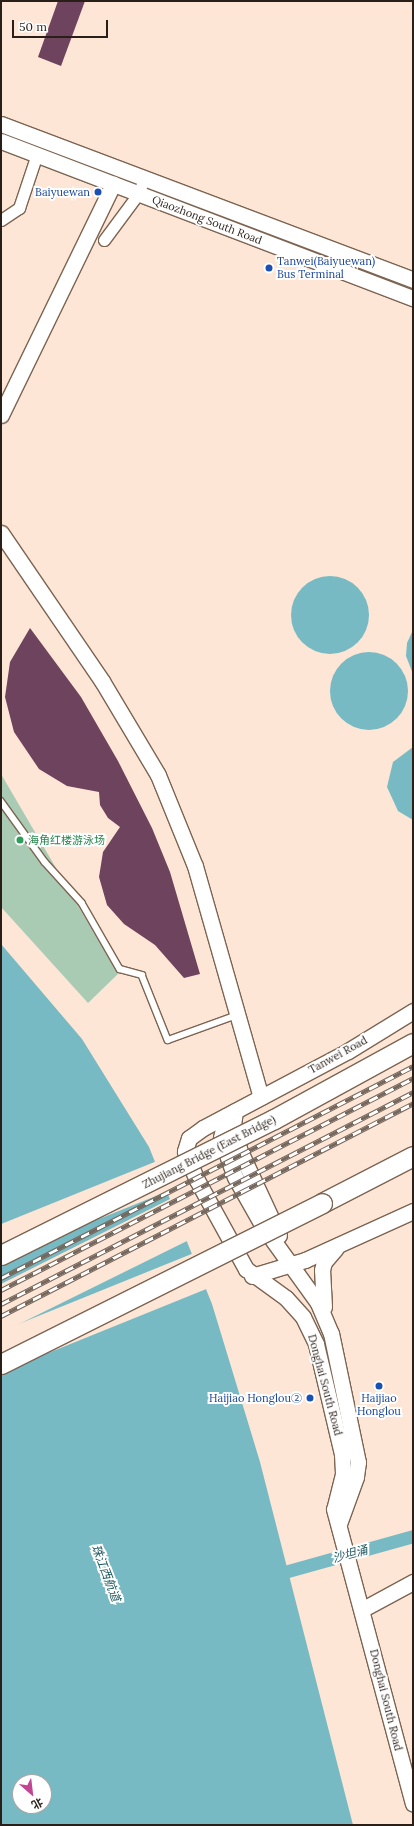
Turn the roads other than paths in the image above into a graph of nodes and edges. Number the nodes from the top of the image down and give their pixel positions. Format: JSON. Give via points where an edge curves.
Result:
{"nodes":[{"id":1,"x":1,"y":124,"type":"edge"},
{"id":2,"x":1,"y":141,"type":"edge"},
{"id":3,"x":37,"y":154,"type":"junction"},
{"id":4,"x":145,"y":177,"type":"junction"},
{"id":5,"x":113,"y":184,"type":"junction"},
{"id":6,"x":138,"y":194,"type":"junction"},
{"id":7,"x":1,"y":220,"type":"edge"},
{"id":8,"x":104,"y":240,"type":"dead end"},
{"id":9,"x":413,"y":280,"type":"edge"},
{"id":10,"x":413,"y":298,"type":"edge"},
{"id":11,"x":1,"y":415,"type":"edge"},
{"id":12,"x":1,"y":533,"type":"edge"},
{"id":13,"x":1,"y":801,"type":"edge"},
{"id":14,"x":413,"y":1011,"type":"edge"},
{"id":15,"x":240,"y":1014,"type":"junction"},
{"id":16,"x":413,"y":1043,"type":"edge"},
{"id":17,"x":261,"y":1097,"type":"junction"},
{"id":18,"x":231,"y":1113,"type":"junction"},
{"id":19,"x":413,"y":1156,"type":"edge"},
{"id":20,"x":413,"y":1169,"type":"edge"},
{"id":21,"x":322,"y":1203,"type":"junction"},
{"id":22,"x":413,"y":1211,"type":"edge"},
{"id":23,"x":340,"y":1244,"type":"junction"},
{"id":24,"x":1,"y":1254,"type":"edge"},
{"id":25,"x":293,"y":1264,"type":"junction"},
{"id":26,"x":252,"y":1276,"type":"junction"},
{"id":27,"x":326,"y":1318,"type":"junction"},
{"id":28,"x":1,"y":1364,"type":"edge"},
{"id":29,"x":338,"y":1527,"type":"junction"},
{"id":30,"x":413,"y":1582,"type":"edge"},
{"id":31,"x":363,"y":1609,"type":"junction"},
{"id":32,"x":413,"y":1804,"type":"edge"}],
"edges":[{"from":1,"to":4,"type":"street","name":"Qiaozhong South Road"},
{"from":2,"to":3,"type":"street","name":"Qiaozhong South Road"},
{"from":3,"to":5,"type":"street","name":"Qiaozhong South Road"},
{"from":3,"to":7,"type":"street","via":[[19,208]]},
{"from":4,"to":6,"type":"street"},
{"from":4,"to":9,"type":"street","name":"Qiaozhong South Road"},
{"from":5,"to":6,"type":"street","name":"Qiaozhong South Road"},
{"from":5,"to":11,"type":"street"},
{"from":6,"to":8,"type":"street"},
{"from":6,"to":10,"type":"street","name":"Qiaozhong South Road"},
{"from":12,"to":15,"type":"street","via":[[102,681],[158,775],[195,866]]},
{"from":13,"to":15,"type":"lane","via":[[45,862],[82,903],[120,969],[142,975],[168,1040]]},
{"from":14,"to":17,"type":"street","name":"Tanwei Road","via":[[348,1051]]},
{"from":15,"to":17,"type":"street"},
{"from":16,"to":24,"type":"highway","name":"Zhujiang Bridge (East Bridge)","bridge":true,"via":[[274,1119]]},
{"from":17,"to":18,"type":"street","name":"Donghai South Road"},
{"from":18,"to":25,"type":"street","name":"Donghai South Road","via":[[239,1149]]},
{"from":18,"to":26,"type":"street","name":"Donghai South Road","via":[[195,1134],[186,1144],[186,1151],[197,1180]]},
{"from":19,"to":21,"type":"highway"},
{"from":20,"to":21,"type":"highway"},
{"from":21,"to":28,"type":"highway","bridge":true},
{"from":22,"to":23,"type":"street"},
{"from":23,"to":25,"type":"street"},
{"from":23,"to":27,"type":"street","via":[[324,1262],[322,1270],[320,1281]]},
{"from":25,"to":26,"type":"street"},
{"from":25,"to":27,"type":"street","name":"Donghai South Road"},
{"from":26,"to":29,"type":"street","name":"Donghai South Road","via":[[286,1298],[303,1317],[316,1344],[342,1454],[343,1474],[334,1509]]},
{"from":27,"to":29,"type":"street","name":"Donghai South Road","via":[[358,1462],[356,1477]]},
{"from":29,"to":31,"type":"street","name":"Donghai South Road"},
{"from":30,"to":31,"type":"street"},
{"from":31,"to":32,"type":"street","name":"Donghai South Road"}]}
